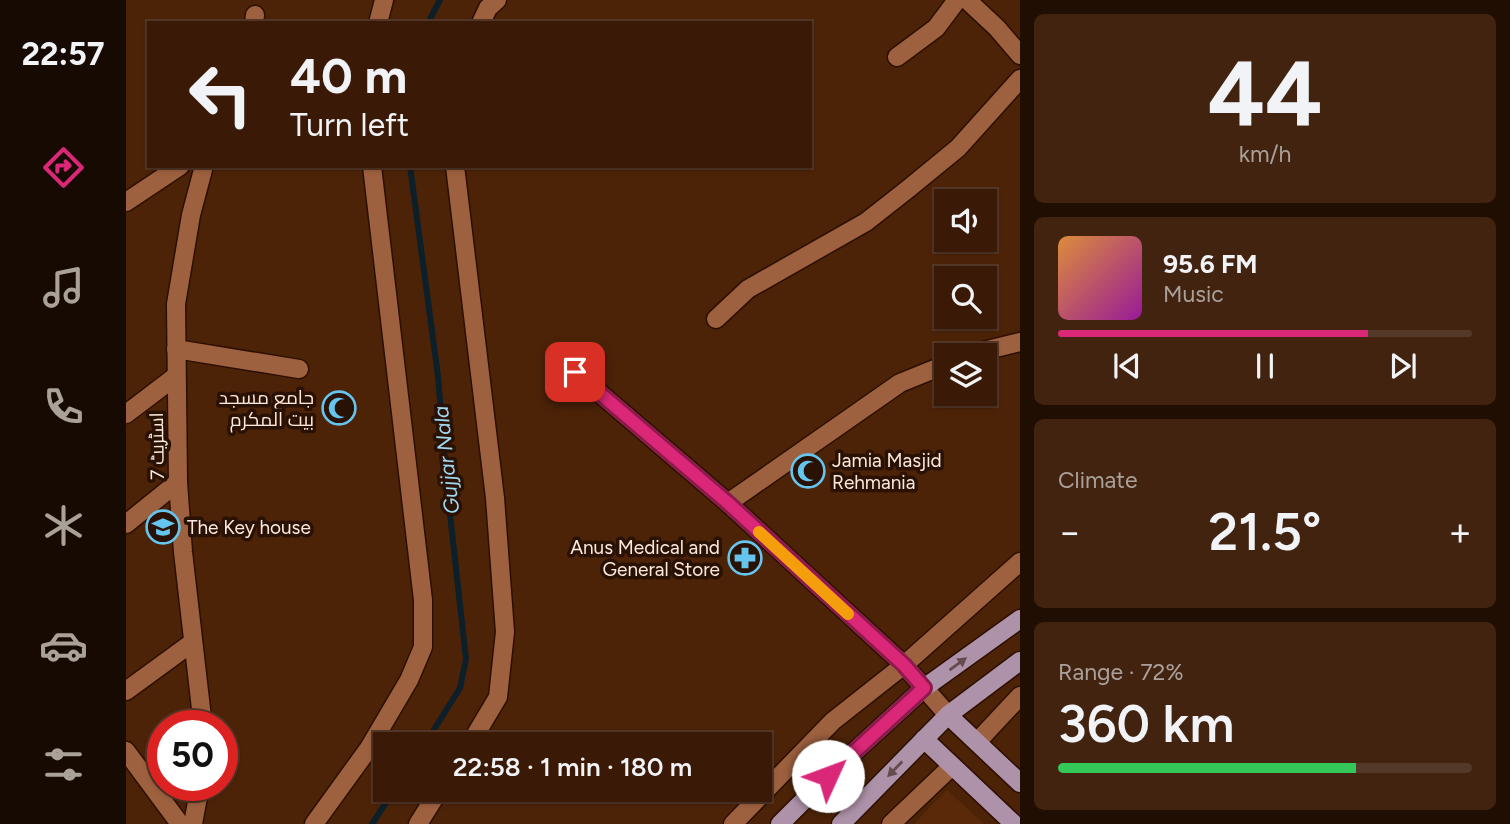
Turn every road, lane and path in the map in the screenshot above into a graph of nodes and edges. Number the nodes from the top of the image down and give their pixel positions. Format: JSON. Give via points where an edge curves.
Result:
{"nodes":[{"id":1,"x":384,"y":0,"type":"edge"},
{"id":2,"x":496,"y":0,"type":"edge"},
{"id":3,"x":957,"y":0,"type":"edge"},
{"id":4,"x":967,"y":0,"type":"edge"},
{"id":5,"x":379,"y":21,"type":"edge"},
{"id":6,"x":482,"y":21,"type":"edge"},
{"id":7,"x":1020,"y":55,"type":"edge"},
{"id":8,"x":897,"y":57,"type":"dead end"},
{"id":9,"x":1020,"y":79,"type":"edge"},
{"id":10,"x":177,"y":168,"type":"edge"},
{"id":11,"x":203,"y":168,"type":"edge"},
{"id":12,"x":372,"y":168,"type":"edge"},
{"id":13,"x":455,"y":168,"type":"edge"},
{"id":14,"x":126,"y":202,"type":"edge"},
{"id":15,"x":716,"y":319,"type":"dead end"},
{"id":16,"x":1020,"y":342,"type":"edge"},
{"id":17,"x":997,"y":348,"type":"edge"},
{"id":18,"x":176,"y":349,"type":"junction"},
{"id":19,"x":299,"y":369,"type":"dead end"},
{"id":20,"x":934,"y":369,"type":"edge"},
{"id":21,"x":575,"y":372,"type":"dead end"},
{"id":22,"x":176,"y":376,"type":"junction"},
{"id":23,"x":126,"y":415,"type":"edge"},
{"id":24,"x":178,"y":482,"type":"junction"},
{"id":25,"x":728,"y":503,"type":"junction"},
{"id":26,"x":126,"y":524,"type":"edge"},
{"id":27,"x":1020,"y":562,"type":"edge"},
{"id":28,"x":1020,"y":619,"type":"edge"},
{"id":29,"x":193,"y":642,"type":"junction"},
{"id":30,"x":1020,"y":661,"type":"edge"},
{"id":31,"x":904,"y":665,"type":"junction"},
{"id":32,"x":924,"y":688,"type":"junction"},
{"id":33,"x":126,"y":691,"type":"edge"},
{"id":34,"x":1020,"y":696,"type":"edge"},
{"id":35,"x":201,"y":710,"type":"edge"},
{"id":36,"x":948,"y":715,"type":"junction"},
{"id":37,"x":477,"y":732,"type":"edge"},
{"id":38,"x":924,"y":739,"type":"junction"},
{"id":39,"x":976,"y":742,"type":"junction"},
{"id":40,"x":126,"y":751,"type":"edge"},
{"id":41,"x":952,"y":765,"type":"junction"},
{"id":42,"x":1020,"y":783,"type":"edge"},
{"id":43,"x":197,"y":801,"type":"edge"},
{"id":44,"x":432,"y":802,"type":"edge"},
{"id":45,"x":180,"y":824,"type":"edge"},
{"id":46,"x":193,"y":824,"type":"edge"},
{"id":47,"x":314,"y":824,"type":"edge"},
{"id":48,"x":418,"y":824,"type":"edge"},
{"id":49,"x":733,"y":824,"type":"edge"},
{"id":50,"x":780,"y":824,"type":"edge"},
{"id":51,"x":841,"y":824,"type":"edge"},
{"id":52,"x":891,"y":824,"type":"edge"},
{"id":53,"x":1014,"y":824,"type":"edge"}],
"edges":[{"from":1,"to":5,"type":"street"},
{"from":2,"to":6,"type":"street"},
{"from":3,"to":8,"type":"street","via":[[936,28]]},
{"from":4,"to":7,"type":"street"},
{"from":9,"to":15,"type":"street","via":[[958,148],[908,189],[866,222],[748,289]]},
{"from":10,"to":14,"type":"street"},
{"from":11,"to":18,"type":"street","name":"اسٹریٹ 7","via":[[176,304]]},
{"from":12,"to":47,"type":"street","via":[[423,600],[422,647],[409,680],[369,748]]},
{"from":13,"to":37,"type":"street","via":[[495,498],[505,632],[498,697]]},
{"from":16,"to":17,"type":"street"},
{"from":18,"to":19,"type":"street"},
{"from":18,"to":22,"type":"street","name":"اسٹریٹ 7"},
{"from":20,"to":25,"type":"street","via":[[900,383]]},
{"from":21,"to":25,"type":"street"},
{"from":22,"to":23,"type":"street"},
{"from":22,"to":24,"type":"street","name":"اسٹریٹ 7"},
{"from":24,"to":26,"type":"street"},
{"from":24,"to":29,"type":"street","name":"اسٹریٹ 7"},
{"from":25,"to":31,"type":"street"},
{"from":27,"to":31,"type":"street"},
{"from":32,"to":28,"type":"main road","one_way":true},
{"from":29,"to":33,"type":"street"},
{"from":29,"to":35,"type":"street","name":"اسٹریٹ 7"},
{"from":30,"to":36,"type":"main road"},
{"from":31,"to":32,"type":"street"},
{"from":31,"to":49,"type":"street","via":[[833,721]]},
{"from":32,"to":36,"type":"street"},
{"from":32,"to":50,"type":"main road"},
{"from":34,"to":39,"type":"street"},
{"from":36,"to":38,"type":"main road"},
{"from":36,"to":39,"type":"main road"},
{"from":38,"to":41,"type":"main road"},
{"from":38,"to":51,"type":"main road","one_way":true},
{"from":39,"to":42,"type":"main road"},
{"from":40,"to":45,"type":"street"},
{"from":41,"to":52,"type":"street"},
{"from":41,"to":53,"type":"main road"},
{"from":43,"to":46,"type":"street"},
{"from":44,"to":48,"type":"street"}]}
